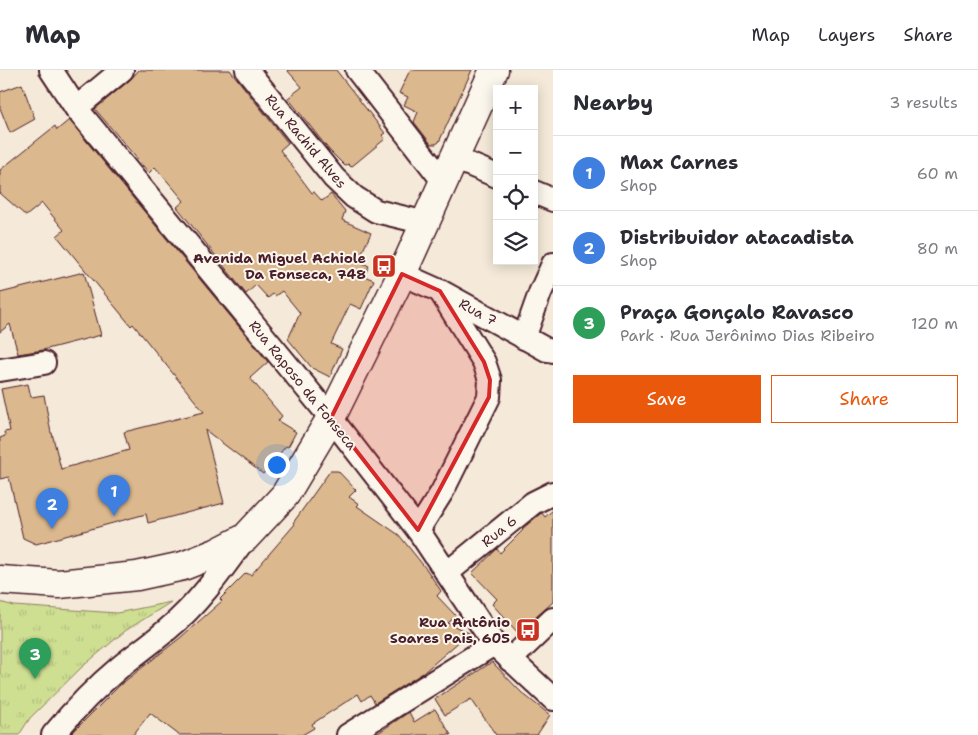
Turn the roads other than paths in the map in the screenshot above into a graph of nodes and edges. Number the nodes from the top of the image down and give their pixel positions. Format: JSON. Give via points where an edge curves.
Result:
{"nodes":[{"id":1,"x":51,"y":70,"type":"edge"},
{"id":2,"x":122,"y":70,"type":"edge"},
{"id":3,"x":247,"y":70,"type":"edge"},
{"id":4,"x":357,"y":70,"type":"edge"},
{"id":5,"x":494,"y":70,"type":"edge"},
{"id":6,"x":76,"y":108,"type":"junction"},
{"id":7,"x":449,"y":170,"type":"junction"},
{"id":8,"x":493,"y":176,"type":"edge"},
{"id":9,"x":538,"y":194,"type":"edge"},
{"id":10,"x":553,"y":200,"type":"edge"},
{"id":11,"x":426,"y":223,"type":"junction"},
{"id":12,"x":553,"y":264,"type":"edge"},
{"id":13,"x":402,"y":274,"type":"junction"},
{"id":14,"x":440,"y":292,"type":"junction"},
{"id":15,"x":524,"y":338,"type":"junction"},
{"id":16,"x":553,"y":351,"type":"edge"},
{"id":17,"x":44,"y":363,"type":"dead end"},
{"id":18,"x":0,"y":370,"type":"edge"},
{"id":19,"x":331,"y":418,"type":"junction"},
{"id":20,"x":553,"y":493,"type":"edge"},
{"id":21,"x":418,"y":530,"type":"junction"},
{"id":22,"x":245,"y":538,"type":"junction"},
{"id":23,"x":447,"y":573,"type":"junction"},
{"id":24,"x":0,"y":580,"type":"edge"},
{"id":25,"x":553,"y":619,"type":"edge"},
{"id":26,"x":494,"y":644,"type":"junction"},
{"id":27,"x":510,"y":660,"type":"junction"},
{"id":28,"x":553,"y":700,"type":"edge"},
{"id":29,"x":53,"y":735,"type":"edge"},
{"id":30,"x":348,"y":735,"type":"edge"}],
"edges":[{"from":1,"to":6,"type":"street","name":"Rua Raposo da Fonseca"},
{"from":2,"to":6,"type":"street"},
{"from":3,"to":11,"type":"street","name":"Rua Rachid Alves","via":[[334,178],[354,197],[376,211]]},
{"from":4,"to":7,"type":"street"},
{"from":5,"to":7,"type":"street"},
{"from":6,"to":19,"type":"street","name":"Rua Raposo da Fonseca"},
{"from":7,"to":8,"type":"street"},
{"from":7,"to":11,"type":"street"},
{"from":9,"to":10,"type":"street"},
{"from":11,"to":13,"type":"street"},
{"from":12,"to":15,"type":"street"},
{"from":13,"to":14,"type":"street","name":"Rua 7"},
{"from":13,"to":19,"type":"street"},
{"from":14,"to":15,"type":"street","name":"Rua 7"},
{"from":14,"to":21,"type":"street","via":[[484,362],[490,380],[488,397],[442,492]]},
{"from":15,"to":16,"type":"street","name":"Rua 7"},
{"from":17,"to":18,"type":"street"},
{"from":19,"to":21,"type":"street","name":"Rua Raposo da Fonseca"},
{"from":19,"to":22,"type":"street","via":[[284,495]]},
{"from":20,"to":23,"type":"street","name":"Rua 6","via":[[533,503]]},
{"from":21,"to":23,"type":"street","name":"Rua Raposo da Fonseca"},
{"from":22,"to":24,"type":"street","via":[[182,566],[137,576],[59,584]]},
{"from":22,"to":29,"type":"street","via":[[196,601],[169,628],[119,667]]},
{"from":23,"to":26,"type":"street","name":"Rua Raposo da Fonseca"},
{"from":25,"to":27,"type":"street"},
{"from":26,"to":27,"type":"street","name":"Rua Raposo da Fonseca"},
{"from":26,"to":30,"type":"street"},
{"from":27,"to":28,"type":"street","name":"Rua Raposo da Fonseca"}]}
